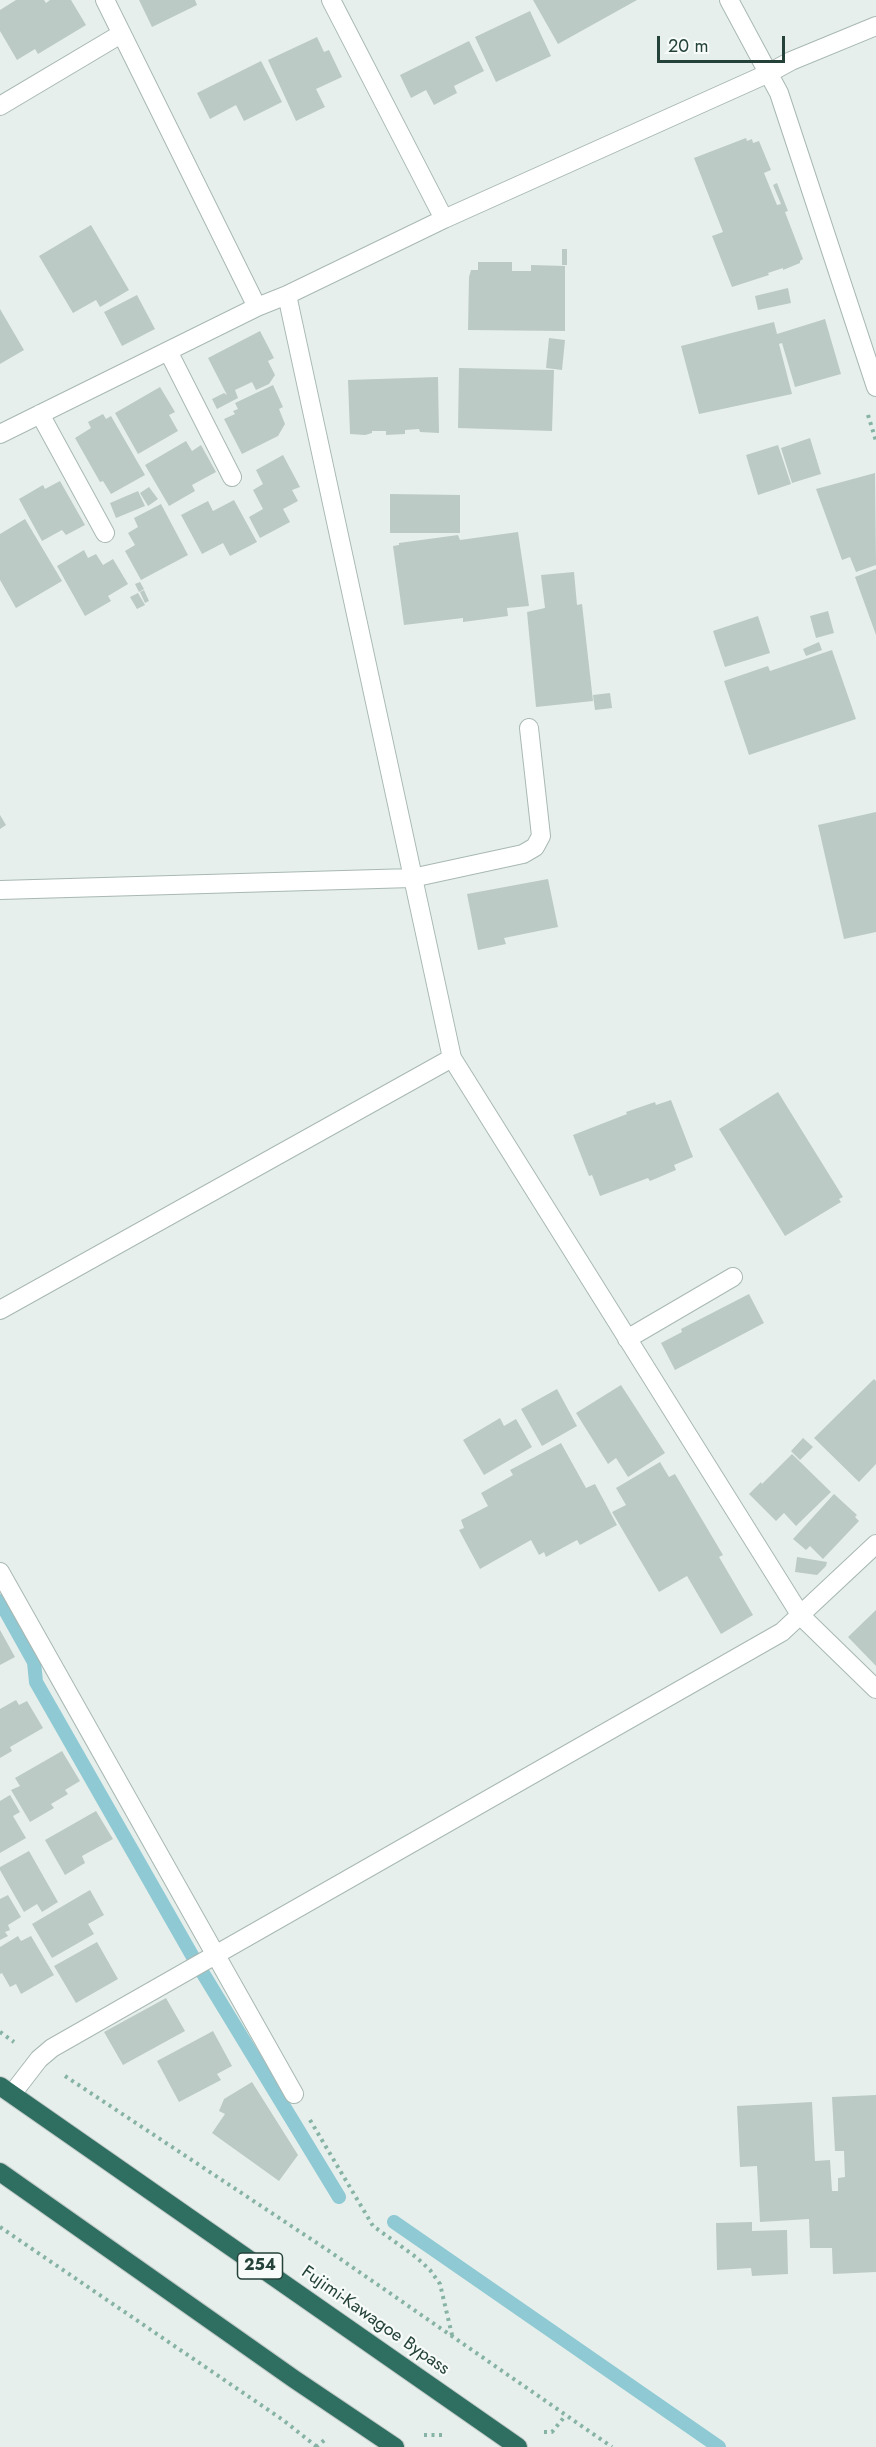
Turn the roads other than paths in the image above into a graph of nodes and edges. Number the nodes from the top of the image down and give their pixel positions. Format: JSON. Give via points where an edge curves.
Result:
{"nodes":[{"id":1,"x":105,"y":0,"type":"edge"},
{"id":2,"x":331,"y":0,"type":"edge"},
{"id":3,"x":729,"y":0,"type":"edge"},
{"id":4,"x":876,"y":26,"type":"edge"},
{"id":5,"x":121,"y":34,"type":"junction"},
{"id":6,"x":769,"y":73,"type":"junction"},
{"id":7,"x":0,"y":106,"type":"edge"},
{"id":8,"x":444,"y":219,"type":"junction"},
{"id":9,"x":287,"y":295,"type":"junction"},
{"id":10,"x":257,"y":307,"type":"junction"},
{"id":11,"x":168,"y":351,"type":"junction"},
{"id":12,"x":876,"y":387,"type":"edge"},
{"id":13,"x":40,"y":414,"type":"junction"},
{"id":14,"x":0,"y":434,"type":"edge"},
{"id":15,"x":232,"y":477,"type":"dead end"},
{"id":16,"x":105,"y":533,"type":"dead end"},
{"id":17,"x":529,"y":728,"type":"dead end"},
{"id":18,"x":412,"y":878,"type":"junction"},
{"id":19,"x":0,"y":891,"type":"edge"},
{"id":20,"x":452,"y":1058,"type":"junction"},
{"id":21,"x":733,"y":1277,"type":"dead end"},
{"id":22,"x":0,"y":1310,"type":"edge"},
{"id":23,"x":627,"y":1339,"type":"junction"},
{"id":24,"x":876,"y":1544,"type":"edge"},
{"id":25,"x":0,"y":1572,"type":"edge"},
{"id":26,"x":801,"y":1616,"type":"junction"},
{"id":27,"x":876,"y":1689,"type":"edge"},
{"id":28,"x":217,"y":1956,"type":"junction"},
{"id":29,"x":6,"y":2090,"type":"edge"},
{"id":30,"x":294,"y":2094,"type":"road end"},
{"id":31,"x":0,"y":2172,"type":"edge"},
{"id":32,"x":395,"y":2447,"type":"edge"},
{"id":33,"x":518,"y":2447,"type":"edge"}],
"edges":[{"from":1,"to":5,"type":"street"},
{"from":2,"to":8,"type":"street"},
{"from":3,"to":6,"type":"street"},
{"from":4,"to":6,"type":"street"},
{"from":5,"to":7,"type":"street"},
{"from":5,"to":10,"type":"street"},
{"from":6,"to":8,"type":"street"},
{"from":6,"to":12,"type":"street","via":[[779,93]]},
{"from":8,"to":9,"type":"street"},
{"from":9,"to":10,"type":"street"},
{"from":9,"to":18,"type":"street"},
{"from":10,"to":11,"type":"street"},
{"from":11,"to":13,"type":"street"},
{"from":11,"to":15,"type":"street"},
{"from":13,"to":14,"type":"street"},
{"from":13,"to":16,"type":"street"},
{"from":17,"to":18,"type":"street","via":[[541,836],[535,847],[523,854]]},
{"from":18,"to":19,"type":"street"},
{"from":18,"to":20,"type":"street"},
{"from":20,"to":22,"type":"street"},
{"from":20,"to":23,"type":"street"},
{"from":21,"to":23,"type":"street"},
{"from":23,"to":26,"type":"street"},
{"from":24,"to":26,"type":"street"},
{"from":25,"to":28,"type":"street"},
{"from":26,"to":27,"type":"street"},
{"from":26,"to":28,"type":"street","via":[[782,1632]]},
{"from":28,"to":29,"type":"street","via":[[52,2048]]},
{"from":28,"to":30,"type":"street"},
{"from":29,"to":33,"type":"highway","name":"Fujimi-Kawagoe Bypass","number":"254"},
{"from":31,"to":32,"type":"highway"}]}
